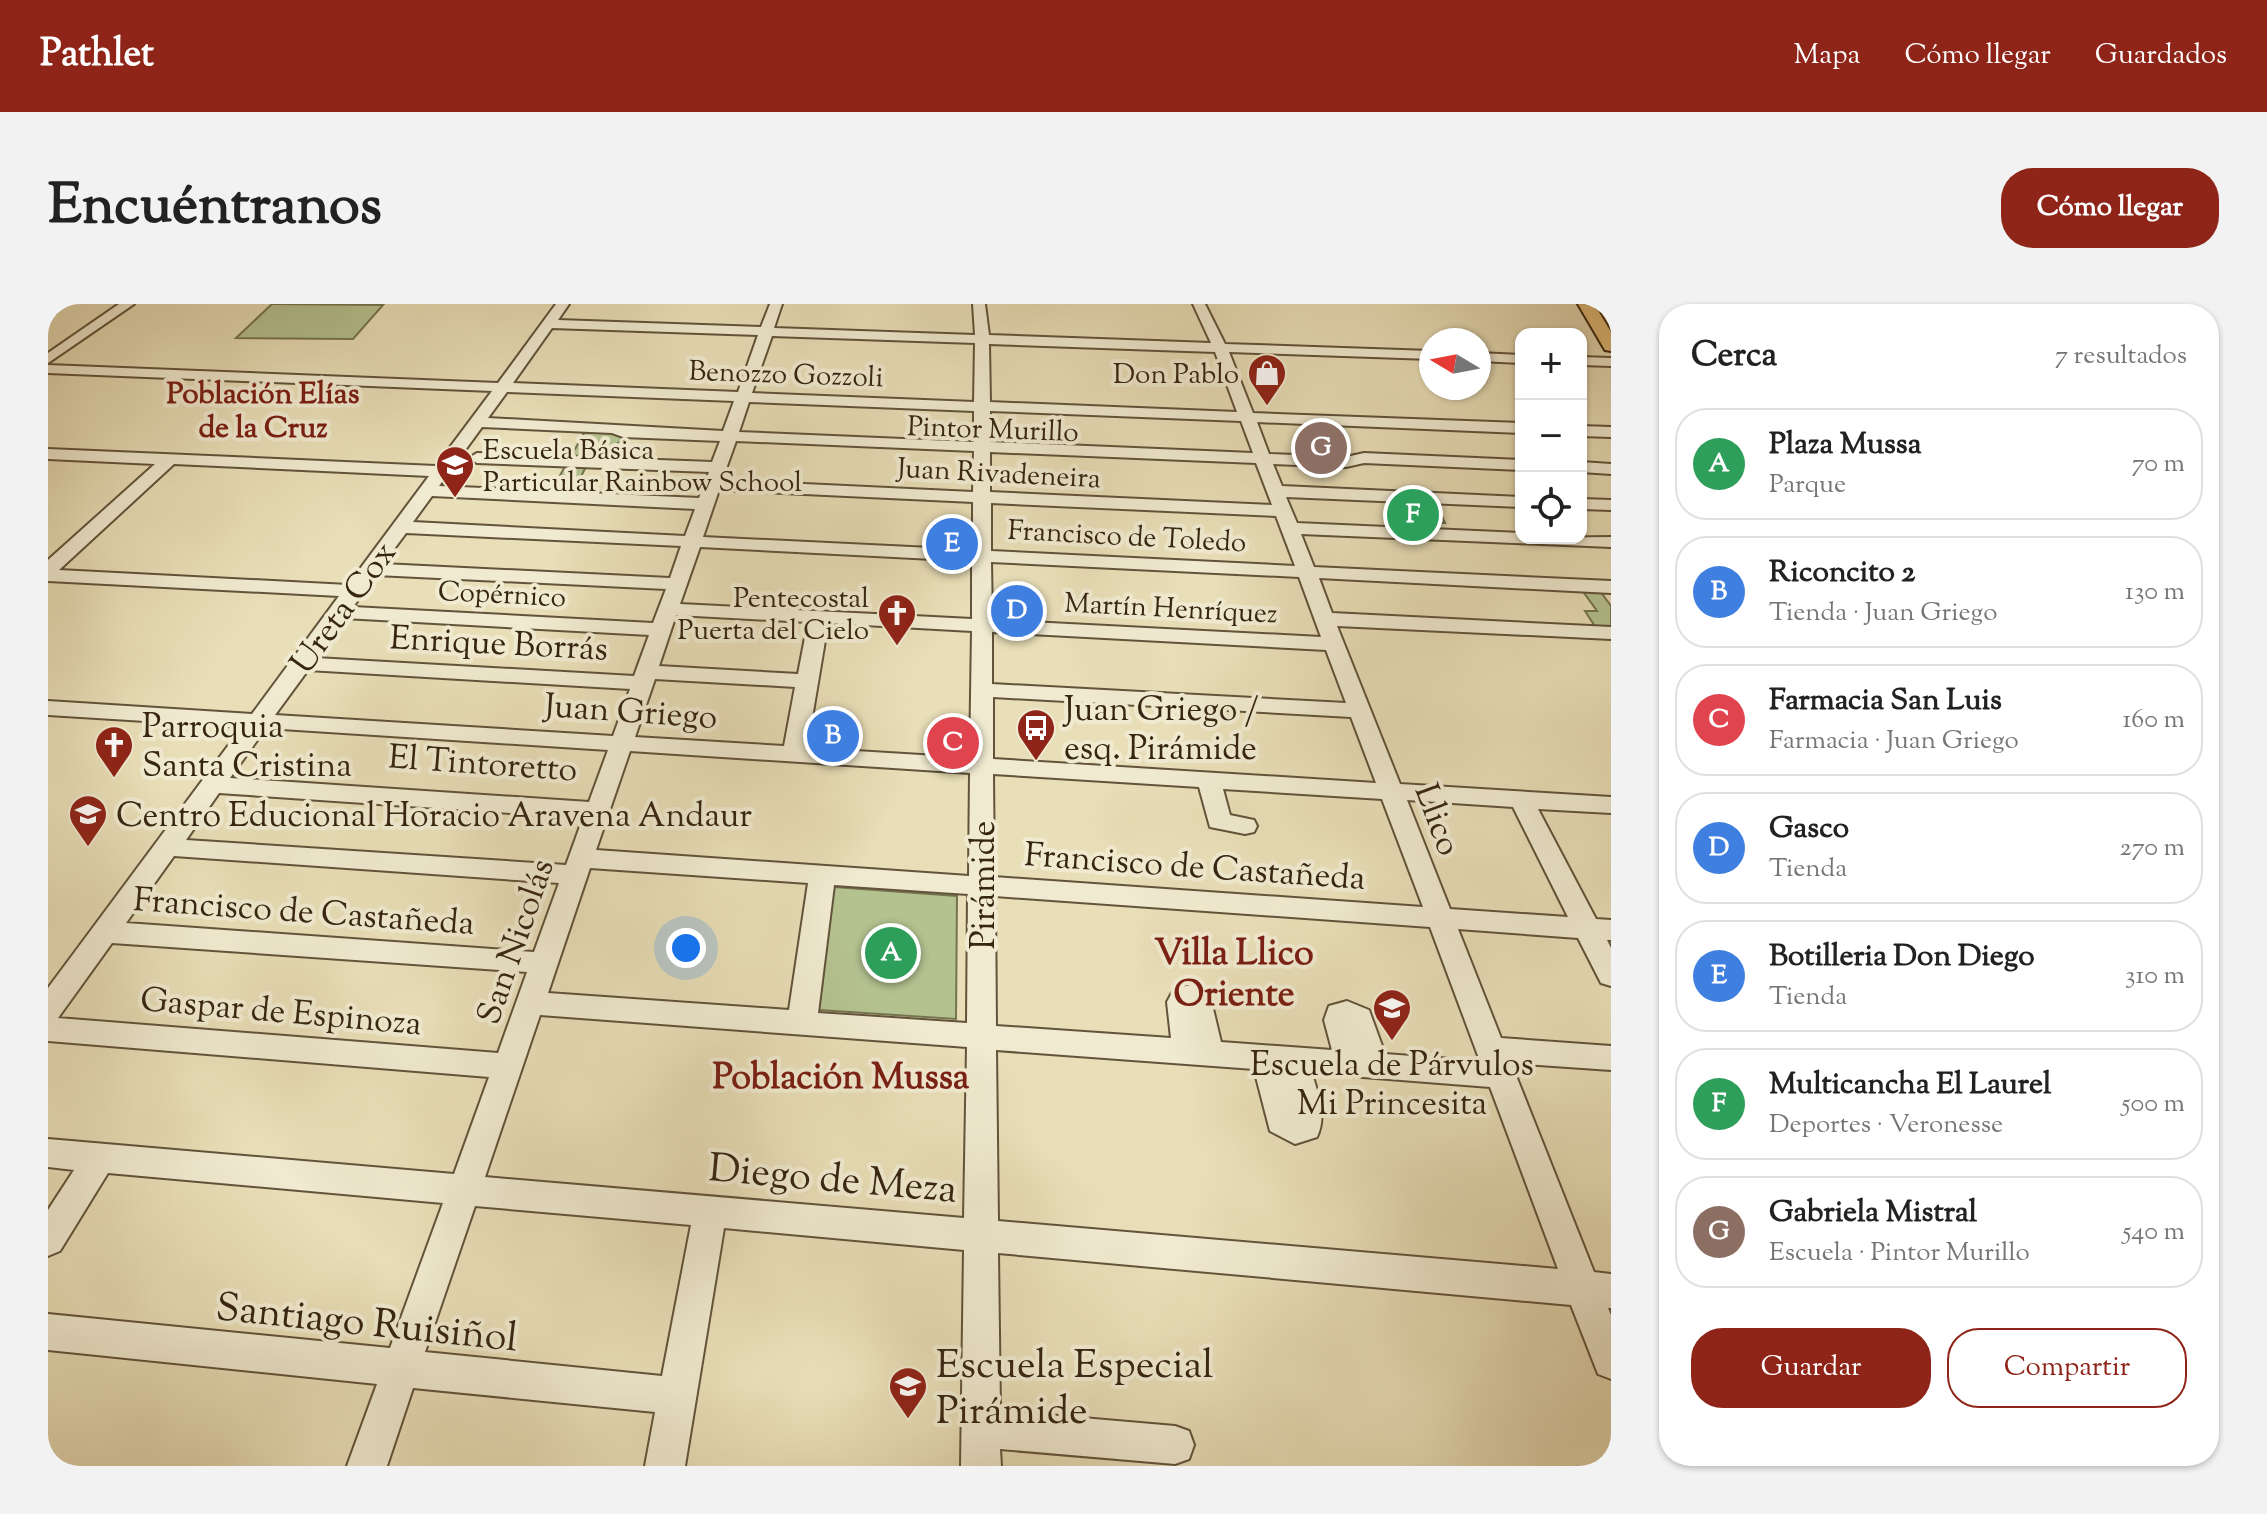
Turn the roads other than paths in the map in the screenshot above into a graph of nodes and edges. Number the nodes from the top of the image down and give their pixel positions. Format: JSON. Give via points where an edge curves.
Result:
{"nodes":[{"id":1,"x":128,"y":304,"type":"edge"},
{"id":2,"x":563,"y":304,"type":"edge"},
{"id":3,"x":776,"y":304,"type":"edge"},
{"id":4,"x":979,"y":304,"type":"edge"},
{"id":5,"x":1199,"y":304,"type":"edge"},
{"id":6,"x":1586,"y":304,"type":"edge"},
{"id":7,"x":549,"y":315,"type":"edge"},
{"id":8,"x":768,"y":332,"type":"junction"},
{"id":9,"x":981,"y":340,"type":"junction"},
{"id":10,"x":1611,"y":346,"type":"edge"},
{"id":11,"x":1221,"y":348,"type":"junction"},
{"id":12,"x":1419,"y":355,"type":"edge"},
{"id":13,"x":1491,"y":358,"type":"edge"},
{"id":14,"x":48,"y":359,"type":"edge"},
{"id":15,"x":1515,"y":359,"type":"edge"},
{"id":16,"x":1587,"y":361,"type":"edge"},
{"id":17,"x":1611,"y":362,"type":"edge"},
{"id":18,"x":48,"y":369,"type":"edge"},
{"id":19,"x":500,"y":388,"type":"junction"},
{"id":20,"x":744,"y":398,"type":"junction"},
{"id":21,"x":981,"y":407,"type":"junction"},
{"id":22,"x":1247,"y":417,"type":"junction"},
{"id":23,"x":476,"y":422,"type":"junction"},
{"id":24,"x":1472,"y":426,"type":"junction"},
{"id":25,"x":1515,"y":428,"type":"edge"},
{"id":26,"x":1587,"y":431,"type":"edge"},
{"id":27,"x":1611,"y":432,"type":"edge"},
{"id":28,"x":626,"y":435,"type":"junction"},
{"id":29,"x":982,"y":450,"type":"junction"},
{"id":30,"x":48,"y":454,"type":"edge"},
{"id":31,"x":478,"y":456,"type":"dead end"},
{"id":32,"x":170,"y":459,"type":"junction"},
{"id":33,"x":592,"y":462,"type":"junction"},
{"id":34,"x":1264,"y":462,"type":"junction"},
{"id":35,"x":1499,"y":464,"type":"junction"},
{"id":36,"x":1515,"y":465,"type":"edge"},
{"id":37,"x":1587,"y":467,"type":"edge"},
{"id":38,"x":1611,"y":469,"type":"edge"},
{"id":39,"x":440,"y":471,"type":"junction"},
{"id":40,"x":718,"y":473,"type":"junction"},
{"id":41,"x":1515,"y":487,"type":"edge"},
{"id":42,"x":427,"y":489,"type":"junction"},
{"id":43,"x":574,"y":493,"type":"junction"},
{"id":44,"x":982,"y":497,"type":"junction"},
{"id":45,"x":1515,"y":502,"type":"edge"},
{"id":46,"x":1587,"y":504,"type":"edge"},
{"id":47,"x":1611,"y":505,"type":"edge"},
{"id":48,"x":1283,"y":510,"type":"junction"},
{"id":49,"x":400,"y":527,"type":"junction"},
{"id":50,"x":1515,"y":535,"type":"edge"},
{"id":51,"x":694,"y":541,"type":"junction"},
{"id":52,"x":1587,"y":541,"type":"edge"},
{"id":53,"x":1611,"y":542,"type":"edge"},
{"id":54,"x":1556,"y":544,"type":"edge"},
{"id":55,"x":982,"y":556,"type":"junction"},
{"id":56,"x":370,"y":569,"type":"junction"},
{"id":57,"x":48,"y":572,"type":"edge"},
{"id":58,"x":1307,"y":572,"type":"junction"},
{"id":59,"x":1585,"y":585,"type":"junction"},
{"id":60,"x":1611,"y":587,"type":"edge"},
{"id":61,"x":354,"y":591,"type":"junction"},
{"id":62,"x":670,"y":608,"type":"junction"},
{"id":63,"x":338,"y":612,"type":"junction"},
{"id":64,"x":819,"y":617,"type":"junction"},
{"id":65,"x":1325,"y":619,"type":"junction"},
{"id":66,"x":982,"y":625,"type":"junction"},
{"id":67,"x":1611,"y":633,"type":"edge"},
{"id":68,"x":1335,"y":644,"type":"junction"},
{"id":69,"x":304,"y":660,"type":"junction"},
{"id":70,"x":646,"y":677,"type":"junction"},
{"id":71,"x":807,"y":681,"type":"junction"},
{"id":72,"x":982,"y":690,"type":"junction"},
{"id":73,"x":48,"y":708,"type":"edge"},
{"id":74,"x":1361,"y":711,"type":"junction"},
{"id":75,"x":260,"y":721,"type":"junction"},
{"id":76,"x":622,"y":743,"type":"junction"},
{"id":77,"x":794,"y":754,"type":"junction"},
{"id":78,"x":982,"y":766,"type":"junction"},
{"id":79,"x":1209,"y":779,"type":"junction"},
{"id":80,"x":215,"y":782,"type":"junction"},
{"id":81,"x":1391,"y":791,"type":"junction"},
{"id":82,"x":1521,"y":799,"type":"junction"},
{"id":83,"x":1611,"y":805,"type":"edge"},
{"id":84,"x":600,"y":808,"type":"junction"},
{"id":85,"x":1245,"y":826,"type":"dead end"},
{"id":86,"x":167,"y":847,"type":"junction"},
{"id":87,"x":579,"y":866,"type":"junction"},
{"id":88,"x":822,"y":875,"type":"junction"},
{"id":89,"x":982,"y":886,"type":"junction"},
{"id":90,"x":1440,"y":918,"type":"junction"},
{"id":91,"x":1599,"y":929,"type":"edge"},
{"id":92,"x":106,"y":932,"type":"junction"},
{"id":93,"x":545,"y":963,"type":"junction"},
{"id":94,"x":1611,"y":975,"type":"edge"},
{"id":95,"x":531,"y":1003,"type":"junction"},
{"id":96,"x":48,"y":1010,"type":"edge"},
{"id":97,"x":802,"y":1023,"type":"junction"},
{"id":98,"x":48,"y":1029,"type":"edge"},
{"id":99,"x":982,"y":1036,"type":"junction"},
{"id":100,"x":1611,"y":1058,"type":"edge"},
{"id":101,"x":1496,"y":1062,"type":"junction"},
{"id":102,"x":508,"y":1066,"type":"junction"},
{"id":103,"x":48,"y":1153,"type":"edge"},
{"id":104,"x":100,"y":1157,"type":"junction"},
{"id":105,"x":465,"y":1189,"type":"junction"},
{"id":106,"x":710,"y":1210,"type":"junction"},
{"id":107,"x":982,"y":1234,"type":"junction"},
{"id":108,"x":48,"y":1240,"type":"edge"},
{"id":109,"x":1597,"y":1289,"type":"edge"},
{"id":110,"x":48,"y":1332,"type":"edge"},
{"id":111,"x":1611,"y":1361,"type":"edge"},
{"id":112,"x":402,"y":1369,"type":"junction"},
{"id":113,"x":678,"y":1396,"type":"junction"},
{"id":114,"x":981,"y":1428,"type":"junction"},
{"id":115,"x":1175,"y":1445,"type":"dead end"},
{"id":116,"x":367,"y":1466,"type":"edge"},
{"id":117,"x":665,"y":1466,"type":"edge"},
{"id":118,"x":981,"y":1466,"type":"edge"}],
"edges":[{"from":1,"to":14,"type":"street"},
{"from":2,"to":7,"type":"street","name":"Ureta Cox"},
{"from":3,"to":8,"type":"street","name":"San Nicolás"},
{"from":4,"to":9,"type":"street","name":"Pirámide"},
{"from":5,"to":11,"type":"street","name":"Llico"},
{"from":6,"to":10,"type":"main road"},
{"from":7,"to":8,"type":"street"},
{"from":7,"to":19,"type":"street","name":"Ureta Cox"},
{"from":8,"to":9,"type":"street"},
{"from":8,"to":20,"type":"street","name":"San Nicolás"},
{"from":9,"to":11,"type":"street"},
{"from":9,"to":21,"type":"street","name":"Pirámide"},
{"from":11,"to":12,"type":"street"},
{"from":11,"to":22,"type":"street","name":"Llico"},
{"from":13,"to":15,"type":"street"},
{"from":16,"to":17,"type":"street"},
{"from":18,"to":19,"type":"street","name":"Benozzo Gozzoli"},
{"from":19,"to":20,"type":"street","name":"Benozzo Gozzoli"},
{"from":19,"to":23,"type":"street","name":"Ureta Cox"},
{"from":20,"to":21,"type":"street","name":"Benozzo Gozzoli"},
{"from":20,"to":40,"type":"street","name":"San Nicolás"},
{"from":21,"to":22,"type":"street","name":"Benozzo Gozzoli"},
{"from":21,"to":29,"type":"street","name":"Pirámide"},
{"from":22,"to":24,"type":"street","name":"Benozzo Gozzoli"},
{"from":22,"to":34,"type":"street","name":"Llico"},
{"from":23,"to":28,"type":"street","name":"Pintor Murillo","via":[[615,428]]},
{"from":23,"to":39,"type":"street","name":"Ureta Cox"},
{"from":24,"to":25,"type":"street","name":"Benozzo Gozzoli"},
{"from":24,"to":35,"type":"street"},
{"from":26,"to":27,"type":"street"},
{"from":28,"to":33,"type":"street"},
{"from":28,"to":40,"type":"street","name":"Pintor Murillo"},
{"from":29,"to":34,"type":"street","name":"Pintor Murillo"},
{"from":29,"to":40,"type":"street","name":"Pintor Murillo"},
{"from":29,"to":44,"type":"street","name":"Pirámide"},
{"from":30,"to":32,"type":"street"},
{"from":31,"to":33,"type":"street"},
{"from":32,"to":39,"type":"street"},
{"from":32,"to":57,"type":"street"},
{"from":33,"to":40,"type":"street"},
{"from":33,"to":43,"type":"street"},
{"from":34,"to":35,"type":"street","name":"Pintor Murillo","via":[[1353,467],[1346,462],[1364,458]]},
{"from":34,"to":48,"type":"street","name":"Llico"},
{"from":35,"to":36,"type":"street","name":"Pintor Murillo"},
{"from":35,"to":41,"type":"street"},
{"from":37,"to":38,"type":"street"},
{"from":39,"to":42,"type":"street","name":"Ureta Cox"},
{"from":40,"to":42,"type":"street"},
{"from":40,"to":43,"type":"street"},
{"from":40,"to":44,"type":"street","name":"Juan Rivadeneira"},
{"from":40,"to":51,"type":"street","name":"San Nicolás"},
{"from":42,"to":43,"type":"street"},
{"from":42,"to":49,"type":"street","name":"Ureta Cox"},
{"from":44,"to":48,"type":"street","name":"Juan Rivadeneira"},
{"from":44,"to":55,"type":"street","name":"Pirámide"},
{"from":45,"to":48,"type":"street"},
{"from":46,"to":47,"type":"street"},
{"from":48,"to":50,"type":"street"},
{"from":48,"to":58,"type":"street","name":"Llico"},
{"from":49,"to":51,"type":"street","name":"Francisco de Toledo"},
{"from":49,"to":56,"type":"street","name":"Ureta Cox"},
{"from":51,"to":55,"type":"street","name":"Francisco de Toledo"},
{"from":51,"to":62,"type":"street","name":"San Nicolás"},
{"from":52,"to":53,"type":"street"},
{"from":54,"to":59,"type":"street"},
{"from":55,"to":58,"type":"street","name":"Francisco de Toledo"},
{"from":55,"to":66,"type":"street","name":"Pirámide"},
{"from":56,"to":61,"type":"street","name":"Ureta Cox"},
{"from":56,"to":62,"type":"street"},
{"from":57,"to":61,"type":"street"},
{"from":58,"to":59,"type":"street","name":"Francisco de Toledo"},
{"from":58,"to":65,"type":"street","name":"Llico"},
{"from":59,"to":60,"type":"street","name":"Francisco de Toledo"},
{"from":61,"to":63,"type":"street","name":"Ureta Cox"},
{"from":62,"to":63,"type":"street","name":"Copérnico"},
{"from":62,"to":64,"type":"street","name":"Martín Henríquez"},
{"from":62,"to":70,"type":"street","name":"San Nicolás"},
{"from":63,"to":69,"type":"street","name":"Ureta Cox"},
{"from":64,"to":66,"type":"street","name":"Martín Henríquez"},
{"from":64,"to":71,"type":"street"},
{"from":65,"to":67,"type":"street"},
{"from":65,"to":68,"type":"street","name":"Llico"},
{"from":66,"to":68,"type":"street","name":"Martín Henríquez"},
{"from":66,"to":72,"type":"street","name":"Pirámide"},
{"from":68,"to":74,"type":"street","name":"Llico"},
{"from":69,"to":70,"type":"street","name":"Enrique Borrás"},
{"from":69,"to":75,"type":"street","name":"Ureta Cox"},
{"from":70,"to":71,"type":"street","name":"Enrique Borrás"},
{"from":70,"to":76,"type":"street","name":"San Nicolás"},
{"from":71,"to":77,"type":"street"},
{"from":72,"to":74,"type":"street"},
{"from":72,"to":78,"type":"street","name":"Pirámide"},
{"from":73,"to":75,"type":"street","name":"Juan Griego"},
{"from":74,"to":81,"type":"street","name":"Llico"},
{"from":75,"to":76,"type":"street","name":"Juan Griego"},
{"from":75,"to":80,"type":"street","name":"Ureta Cox"},
{"from":76,"to":77,"type":"street","name":"Juan Griego"},
{"from":76,"to":84,"type":"street","name":"San Nicolás"},
{"from":77,"to":78,"type":"street","name":"Juan Griego"},
{"from":78,"to":79,"type":"street","name":"Juan Griego"},
{"from":78,"to":89,"type":"street","name":"Pirámide"},
{"from":79,"to":81,"type":"street","name":"Juan Griego"},
{"from":79,"to":85,"type":"street","via":[[1219,821]]},
{"from":80,"to":84,"type":"street","name":"El Tintoretto"},
{"from":80,"to":86,"type":"street","name":"Ureta Cox"},
{"from":81,"to":82,"type":"street","name":"Juan Griego"},
{"from":81,"to":90,"type":"street","name":"Llico"},
{"from":82,"to":83,"type":"street","name":"Juan Griego"},
{"from":82,"to":91,"type":"street"},
{"from":84,"to":87,"type":"street","name":"San Nicolás"},
{"from":86,"to":87,"type":"street","name":"Francisco de Castañeda"},
{"from":86,"to":92,"type":"street","name":"Ureta Cox"},
{"from":87,"to":88,"type":"street","name":"Francisco de Castañeda"},
{"from":87,"to":93,"type":"street","name":"San Nicolás"},
{"from":88,"to":89,"type":"street","name":"Francisco de Castañeda"},
{"from":88,"to":97,"type":"street"},
{"from":89,"to":90,"type":"street","name":"Francisco de Castañeda"},
{"from":89,"to":99,"type":"street","name":"Pirámide"},
{"from":90,"to":91,"type":"street","name":"Francisco de Castañeda"},
{"from":90,"to":101,"type":"street","name":"Llico"},
{"from":91,"to":94,"type":"street"},
{"from":92,"to":93,"type":"street","name":"Francisco de Castañeda"},
{"from":92,"to":96,"type":"street","name":"Ureta Cox"},
{"from":93,"to":95,"type":"street","name":"San Nicolás"},
{"from":95,"to":97,"type":"street"},
{"from":95,"to":102,"type":"street","name":"San Nicolás"},
{"from":97,"to":99,"type":"street"},
{"from":98,"to":102,"type":"street","name":"Gaspar de Espinoza"},
{"from":99,"to":101,"type":"street","via":[[1362,1065]]},
{"from":99,"to":107,"type":"street","name":"Pirámide"},
{"from":100,"to":101,"type":"street"},
{"from":101,"to":109,"type":"street","name":"Llico"},
{"from":102,"to":105,"type":"street","name":"San Nicolás"},
{"from":103,"to":104,"type":"street","name":"Diego de Meza"},
{"from":104,"to":105,"type":"street","name":"Diego de Meza"},
{"from":104,"to":108,"type":"street"},
{"from":105,"to":106,"type":"street","name":"Diego de Meza"},
{"from":105,"to":112,"type":"street","name":"San Nicolás"},
{"from":106,"to":107,"type":"street","name":"Diego de Meza"},
{"from":106,"to":113,"type":"street"},
{"from":107,"to":109,"type":"street","name":"Diego de Meza"},
{"from":107,"to":114,"type":"street","name":"Pirámide"},
{"from":109,"to":111,"type":"street","name":"Llico"},
{"from":110,"to":112,"type":"street","name":"Santiago Ruisiñol"},
{"from":112,"to":113,"type":"street","name":"Santiago Ruisiñol"},
{"from":112,"to":116,"type":"street","name":"San Nicolás"},
{"from":113,"to":117,"type":"street"},
{"from":114,"to":115,"type":"street"},
{"from":114,"to":118,"type":"street","name":"Pirámide"}]}
